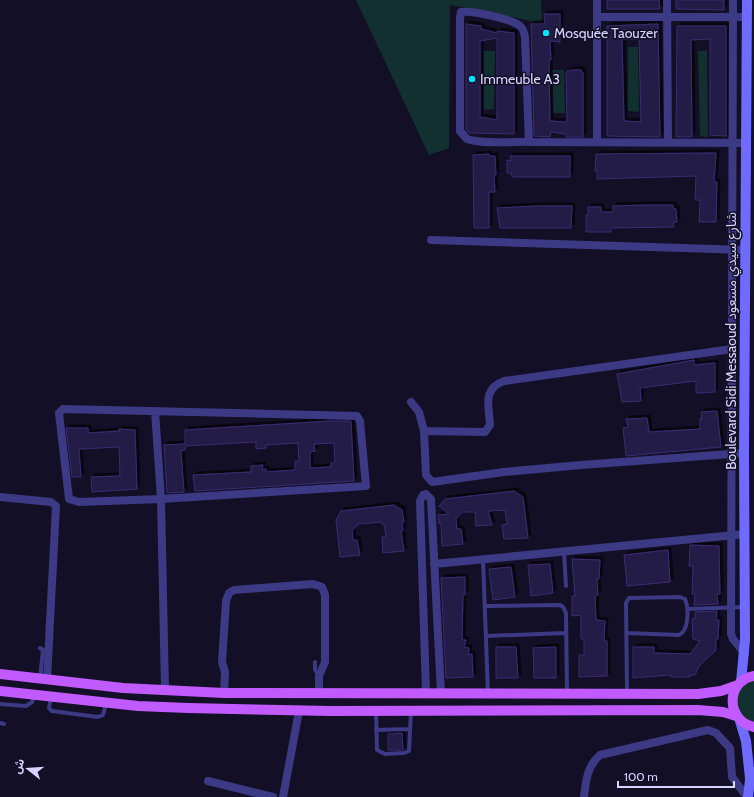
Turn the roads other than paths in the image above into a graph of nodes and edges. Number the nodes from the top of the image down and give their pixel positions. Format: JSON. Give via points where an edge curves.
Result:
{"nodes":[{"id":1,"x":597,"y":0,"type":"edge"},
{"id":2,"x":667,"y":0,"type":"edge"},
{"id":3,"x":733,"y":0,"type":"edge"},
{"id":4,"x":747,"y":0,"type":"edge"},
{"id":5,"x":597,"y":17,"type":"junction"},
{"id":6,"x":733,"y":17,"type":"junction"},
{"id":7,"x":747,"y":17,"type":"junction"},
{"id":8,"x":666,"y":18,"type":"junction"},
{"id":9,"x":597,"y":141,"type":"junction"},
{"id":10,"x":529,"y":142,"type":"junction"},
{"id":11,"x":668,"y":142,"type":"junction"},
{"id":12,"x":733,"y":143,"type":"junction"},
{"id":13,"x":746,"y":143,"type":"junction"},
{"id":14,"x":431,"y":240,"type":"dead end"},
{"id":15,"x":732,"y":250,"type":"junction"},
{"id":16,"x":746,"y":250,"type":"junction"},
{"id":17,"x":732,"y":338,"type":"junction"},
{"id":18,"x":746,"y":338,"type":"junction"},
{"id":19,"x":732,"y":349,"type":"junction"},
{"id":20,"x":411,"y":402,"type":"dead end"},
{"id":21,"x":155,"y":412,"type":"junction"},
{"id":22,"x":424,"y":431,"type":"junction"},
{"id":23,"x":744,"y":453,"type":"junction"},
{"id":24,"x":732,"y":454,"type":"junction"},
{"id":25,"x":0,"y":496,"type":"edge"},
{"id":26,"x":161,"y":499,"type":"junction"},
{"id":27,"x":745,"y":534,"type":"junction"},
{"id":28,"x":732,"y":536,"type":"junction"},
{"id":29,"x":564,"y":552,"type":"junction"},
{"id":30,"x":434,"y":555,"type":"junction"},
{"id":31,"x":423,"y":556,"type":"junction"},
{"id":32,"x":483,"y":560,"type":"junction"},
{"id":33,"x":434,"y":564,"type":"junction"},
{"id":34,"x":566,"y":586,"type":"dead end"},
{"id":35,"x":485,"y":606,"type":"junction"},
{"id":36,"x":731,"y":607,"type":"junction"},
{"id":37,"x":745,"y":607,"type":"junction"},
{"id":38,"x":687,"y":609,"type":"junction"},
{"id":39,"x":566,"y":633,"type":"junction"},
{"id":40,"x":626,"y":633,"type":"junction"},
{"id":41,"x":486,"y":636,"type":"junction"},
{"id":42,"x":438,"y":641,"type":"junction"},
{"id":43,"x":425,"y":642,"type":"junction"},
{"id":44,"x":40,"y":648,"type":"dead end"},
{"id":45,"x":745,"y":654,"type":"junction"},
{"id":46,"x":315,"y":662,"type":"dead end"},
{"id":47,"x":0,"y":674,"type":"edge"},
{"id":48,"x":319,"y":676,"type":"junction"},
{"id":49,"x":754,"y":676,"type":"edge"},
{"id":50,"x":43,"y":680,"type":"junction"},
{"id":51,"x":739,"y":683,"type":"junction"},
{"id":52,"x":165,"y":690,"type":"junction"},
{"id":53,"x":0,"y":691,"type":"edge"},
{"id":54,"x":224,"y":693,"type":"junction"},
{"id":55,"x":426,"y":693,"type":"junction"},
{"id":56,"x":441,"y":693,"type":"junction"},
{"id":57,"x":488,"y":693,"type":"junction"},
{"id":58,"x":627,"y":693,"type":"junction"},
{"id":59,"x":319,"y":694,"type":"junction"},
{"id":60,"x":568,"y":694,"type":"junction"},
{"id":61,"x":35,"y":695,"type":"junction"},
{"id":62,"x":51,"y":697,"type":"junction"},
{"id":63,"x":107,"y":703,"type":"junction"},
{"id":64,"x":0,"y":704,"type":"edge"},
{"id":65,"x":376,"y":710,"type":"junction"},
{"id":66,"x":411,"y":710,"type":"junction"},
{"id":67,"x":299,"y":711,"type":"junction"},
{"id":68,"x":738,"y":718,"type":"junction"},
{"id":69,"x":754,"y":727,"type":"edge"},
{"id":70,"x":410,"y":729,"type":"junction"},
{"id":71,"x":376,"y":730,"type":"junction"},
{"id":72,"x":754,"y":754,"type":"edge"},
{"id":73,"x":750,"y":778,"type":"junction"},
{"id":74,"x":208,"y":781,"type":"dead end"},
{"id":75,"x":273,"y":797,"type":"edge"},
{"id":76,"x":282,"y":797,"type":"edge"},
{"id":77,"x":584,"y":797,"type":"edge"},
{"id":78,"x":747,"y":797,"type":"edge"}],
"edges":[{"from":1,"to":5,"type":"street"},
{"from":2,"to":8,"type":"street"},
{"from":3,"to":6,"type":"street"},
{"from":4,"to":7,"type":"street","name":"Boulevard Sidi Messaoud شارع سيدي مسعود"},
{"from":5,"to":8,"type":"street"},
{"from":5,"to":9,"type":"street"},
{"from":6,"to":7,"type":"street"},
{"from":6,"to":8,"type":"street"},
{"from":6,"to":12,"type":"street"},
{"from":7,"to":13,"type":"street","name":"Boulevard Sidi Messaoud شارع سيدي مسعود"},
{"from":8,"to":11,"type":"street"},
{"from":9,"to":10,"type":"street"},
{"from":9,"to":11,"type":"street"},
{"from":10,"to":10,"type":"street","via":[[470,140],[462,135],[459,62],[462,12],[505,19],[516,23],[523,30]]},
{"from":11,"to":12,"type":"street"},
{"from":12,"to":13,"type":"street"},
{"from":12,"to":15,"type":"street"},
{"from":13,"to":16,"type":"street","name":"Boulevard Sidi Messaoud شارع سيدي مسعود"},
{"from":14,"to":15,"type":"street"},
{"from":15,"to":16,"type":"street"},
{"from":15,"to":17,"type":"street"},
{"from":16,"to":18,"type":"street","name":"Boulevard Sidi Messaoud شارع سيدي مسعود"},
{"from":17,"to":18,"type":"street"},
{"from":17,"to":19,"type":"street"},
{"from":18,"to":23,"type":"street","name":"Boulevard Sidi Messaoud شارع سيدي مسعود"},
{"from":19,"to":22,"type":"street","via":[[504,381],[489,391],[490,425],[484,432]]},
{"from":19,"to":24,"type":"street"},
{"from":20,"to":22,"type":"street","via":[[418,412]]},
{"from":21,"to":26,"type":"street"},
{"from":21,"to":26,"type":"street","via":[[63,410],[59,413],[69,499],[79,502]]},
{"from":21,"to":26,"type":"street","via":[[357,416],[360,421],[366,486]]},
{"from":22,"to":24,"type":"street","via":[[426,475],[432,482],[519,470]]},
{"from":23,"to":24,"type":"street"},
{"from":23,"to":27,"type":"street","name":"Boulevard Sidi Messaoud شارع سيدي مسعود"},
{"from":24,"to":28,"type":"street"},
{"from":25,"to":50,"type":"street","via":[[51,502],[56,506]]},
{"from":26,"to":52,"type":"street"},
{"from":27,"to":28,"type":"street"},
{"from":27,"to":37,"type":"street","name":"Boulevard Sidi Messaoud شارع سيدي مسعود"},
{"from":28,"to":29,"type":"street"},
{"from":28,"to":36,"type":"street"},
{"from":29,"to":32,"type":"street"},
{"from":29,"to":34,"type":"lane"},
{"from":30,"to":31,"type":"street"},
{"from":30,"to":31,"type":"street","via":[[431,499],[426,494],[420,501]]},
{"from":30,"to":33,"type":"street"},
{"from":31,"to":43,"type":"street"},
{"from":32,"to":33,"type":"street"},
{"from":32,"to":35,"type":"lane"},
{"from":33,"to":42,"type":"street"},
{"from":35,"to":39,"type":"lane","via":[[560,605],[566,613]]},
{"from":35,"to":41,"type":"lane"},
{"from":36,"to":37,"type":"lane"},
{"from":36,"to":38,"type":"lane"},
{"from":36,"to":45,"type":"street","via":[[733,639]]},
{"from":37,"to":45,"type":"street","name":"Boulevard Sidi Messaoud شارع سيدي مسعود"},
{"from":38,"to":40,"type":"lane","via":[[685,630],[679,635]]},
{"from":38,"to":40,"type":"lane","via":[[685,599],[680,597],[629,598],[626,603]]},
{"from":39,"to":41,"type":"lane"},
{"from":39,"to":60,"type":"lane"},
{"from":40,"to":58,"type":"lane"},
{"from":41,"to":57,"type":"lane"},
{"from":42,"to":43,"type":"street"},
{"from":42,"to":56,"type":"street"},
{"from":43,"to":55,"type":"street"},
{"from":44,"to":50,"type":"lane"},
{"from":45,"to":51,"type":"street","name":"Boulevard Sidi Messaoud شارع سيدي مسعود"},
{"from":46,"to":48,"type":"lane","via":[[315,670]]},
{"from":47,"to":50,"type":"main road"},
{"from":48,"to":54,"type":"street","via":[[325,662],[325,595],[322,587],[313,584],[234,590],[229,593],[226,601],[222,662],[225,672]]},
{"from":48,"to":59,"type":"street"},
{"from":49,"to":51,"type":"main road"},
{"from":50,"to":52,"type":"main road"},
{"from":51,"to":58,"type":"main road","via":[[713,693]]},
{"from":51,"to":68,"type":"main road","via":[[732,697],[733,710]]},
{"from":52,"to":54,"type":"main road"},
{"from":53,"to":61,"type":"main road"},
{"from":54,"to":59,"type":"main road"},
{"from":55,"to":56,"type":"main road"},
{"from":55,"to":59,"type":"main road"},
{"from":56,"to":57,"type":"main road"},
{"from":57,"to":60,"type":"main road"},
{"from":58,"to":60,"type":"main road"},
{"from":61,"to":62,"type":"main road"},
{"from":61,"to":64,"type":"lane","via":[[32,702],[26,706]]},
{"from":62,"to":63,"type":"main road"},
{"from":62,"to":63,"type":"lane","via":[[52,711],[98,717],[103,715]]},
{"from":63,"to":67,"type":"main road"},
{"from":65,"to":66,"type":"main road"},
{"from":65,"to":67,"type":"main road"},
{"from":65,"to":71,"type":"lane"},
{"from":66,"to":68,"type":"main road","via":[[698,710],[723,712]]},
{"from":66,"to":70,"type":"lane"},
{"from":67,"to":76,"type":"street"},
{"from":68,"to":69,"type":"main road"},
{"from":68,"to":73,"type":"street","via":[[746,741]]},
{"from":70,"to":71,"type":"lane"},
{"from":70,"to":71,"type":"lane","via":[[410,747],[407,752],[385,754],[375,747]]},
{"from":72,"to":73,"type":"street"},
{"from":73,"to":78,"type":"street"},
{"from":74,"to":75,"type":"street"},
{"from":77,"to":78,"type":"street","via":[[588,772],[600,756],[708,730],[716,733],[730,748],[732,778]]}]}
